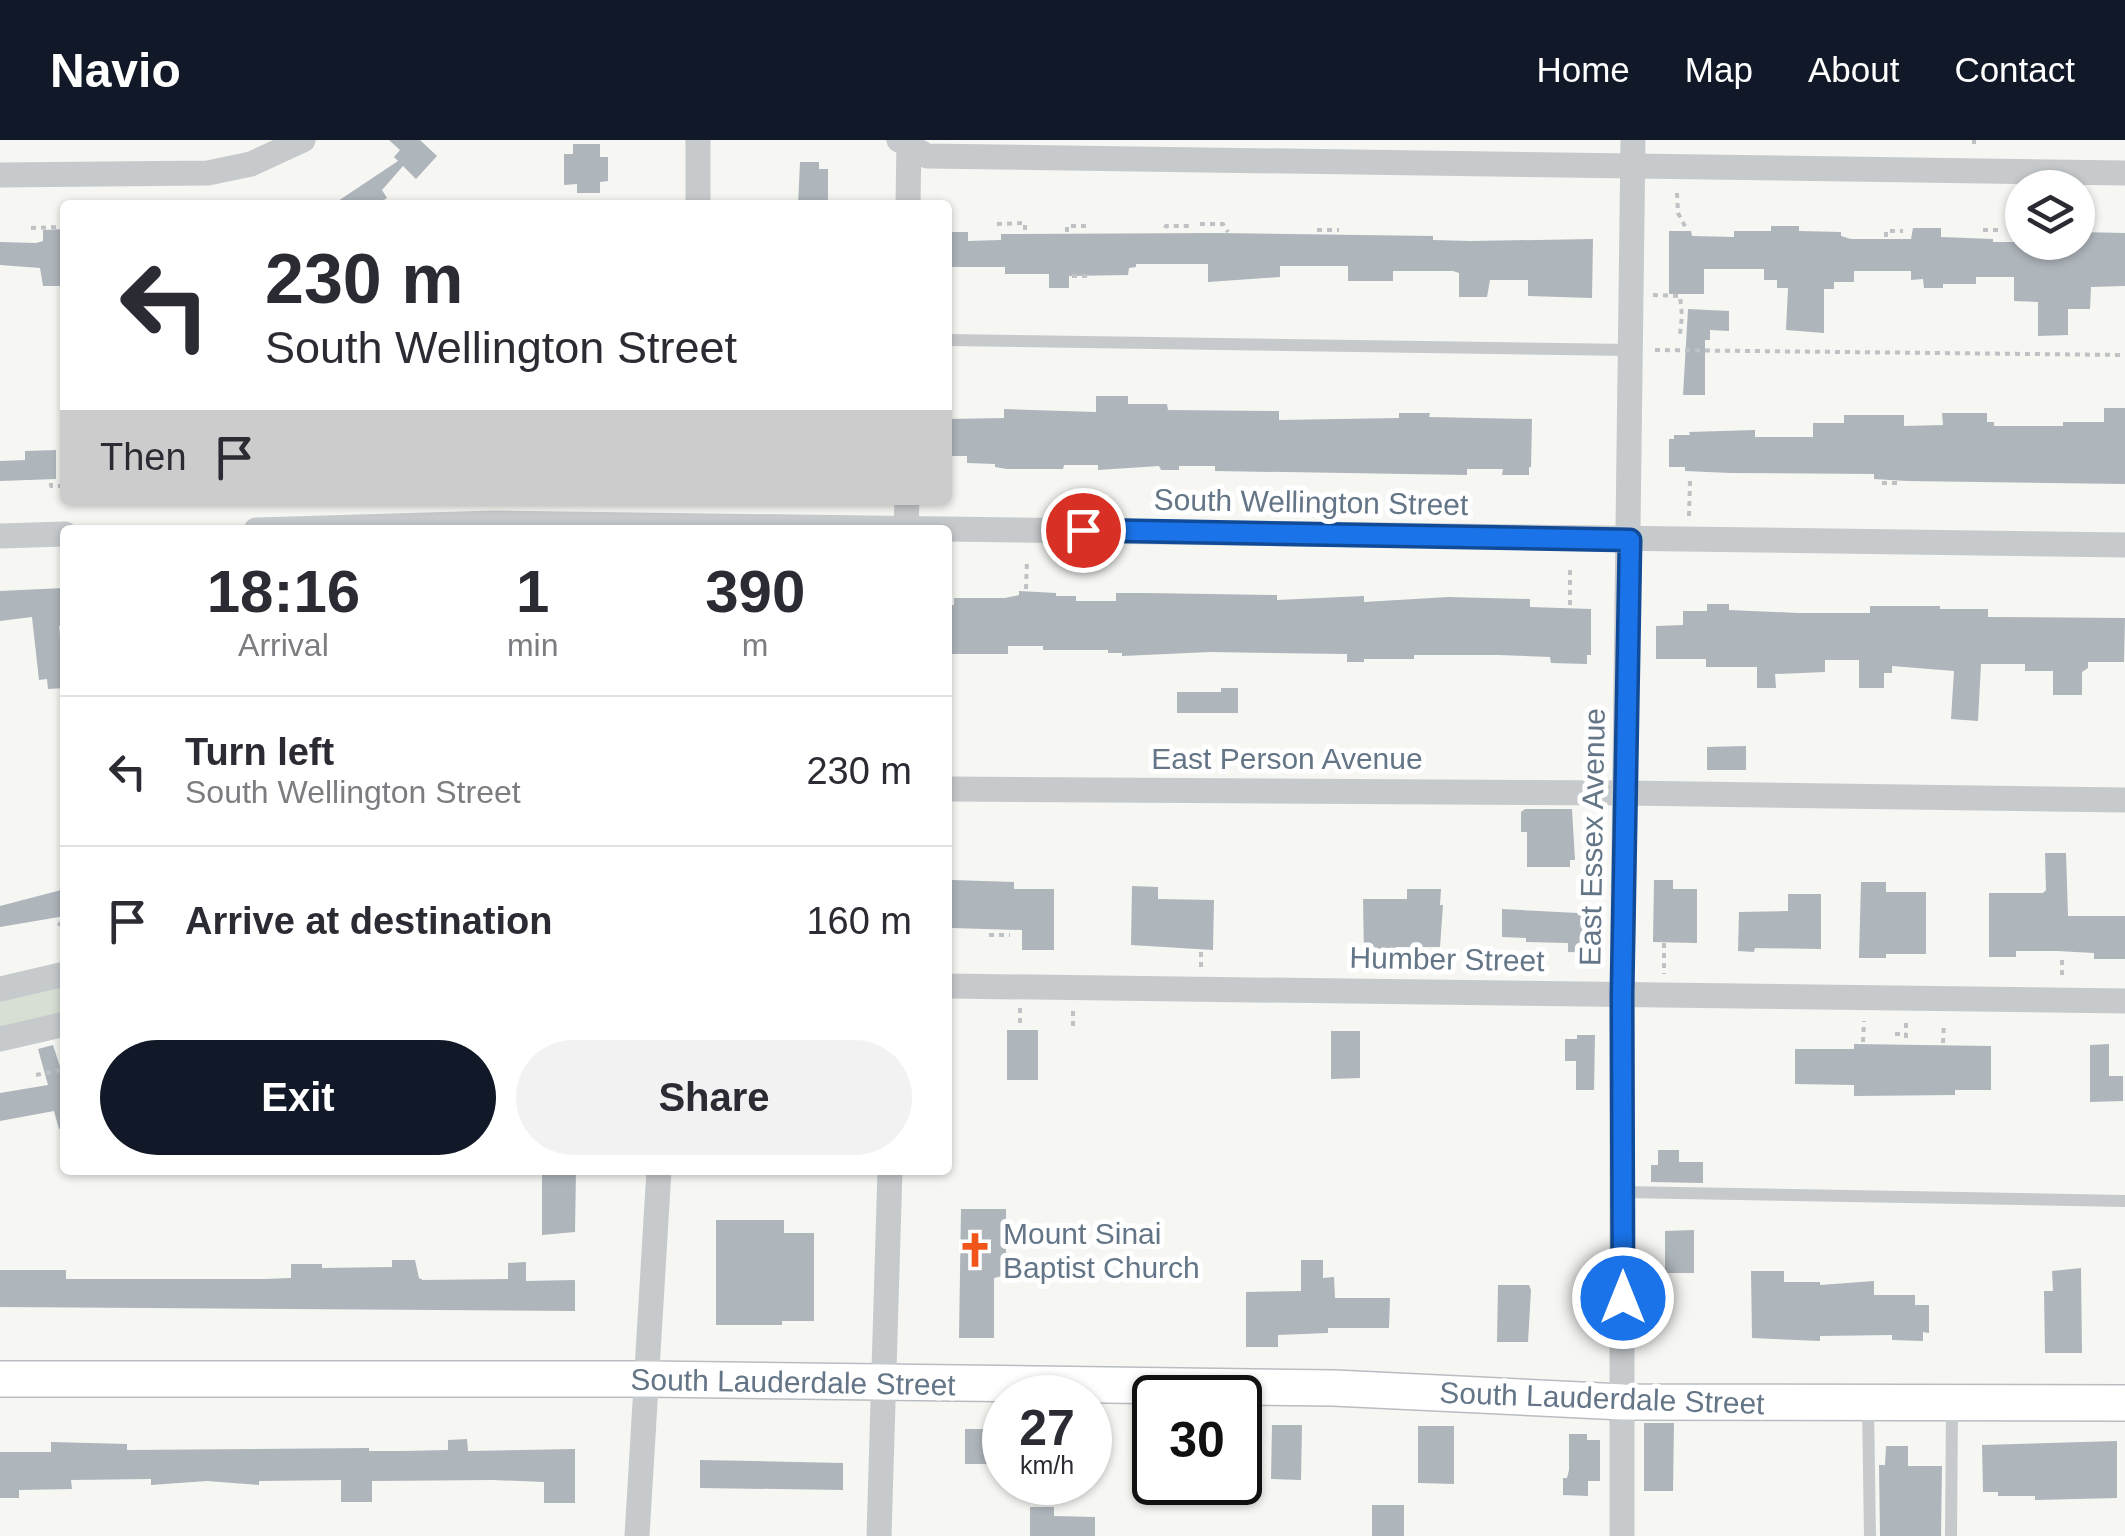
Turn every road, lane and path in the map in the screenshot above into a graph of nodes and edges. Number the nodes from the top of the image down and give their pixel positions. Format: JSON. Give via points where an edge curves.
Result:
{"nodes":[{"id":1,"x":302,"y":140,"type":"edge"},
{"id":2,"x":698,"y":140,"type":"edge"},
{"id":3,"x":1633,"y":140,"type":"edge"},
{"id":4,"x":906,"y":143,"type":"edge"},
{"id":5,"x":1633,"y":168,"type":"junction"},
{"id":6,"x":2125,"y":174,"type":"edge"},
{"id":7,"x":0,"y":176,"type":"edge"},
{"id":8,"x":1677,"y":193,"type":"dead end"},
{"id":9,"x":698,"y":200,"type":"edge"},
{"id":10,"x":908,"y":200,"type":"edge"},
{"id":11,"x":997,"y":224,"type":"dead end"},
{"id":12,"x":1092,"y":226,"type":"dead end"},
{"id":13,"x":60,"y":227,"type":"dead end"},
{"id":14,"x":32,"y":228,"type":"dead end"},
{"id":15,"x":1166,"y":228,"type":"dead end"},
{"id":16,"x":1317,"y":230,"type":"dead end"},
{"id":17,"x":1339,"y":230,"type":"dead end"},
{"id":18,"x":1688,"y":230,"type":"dead end"},
{"id":19,"x":1983,"y":230,"type":"dead end"},
{"id":20,"x":1998,"y":230,"type":"dead end"},
{"id":21,"x":1025,"y":231,"type":"dead end"},
{"id":22,"x":1904,"y":231,"type":"dead end"},
{"id":23,"x":1067,"y":232,"type":"dead end"},
{"id":24,"x":1228,"y":232,"type":"dead end"},
{"id":25,"x":1886,"y":237,"type":"dead end"},
{"id":26,"x":1072,"y":276,"type":"dead end"},
{"id":27,"x":1089,"y":276,"type":"dead end"},
{"id":28,"x":1647,"y":296,"type":"dead end"},
{"id":29,"x":1680,"y":334,"type":"dead end"},
{"id":30,"x":952,"y":340,"type":"edge"},
{"id":31,"x":1630,"y":350,"type":"junction"},
{"id":32,"x":2125,"y":356,"type":"edge"},
{"id":33,"x":1690,"y":481,"type":"dead end"},
{"id":34,"x":51,"y":483,"type":"dead end"},
{"id":35,"x":1882,"y":483,"type":"dead end"},
{"id":36,"x":1900,"y":483,"type":"dead end"},
{"id":37,"x":60,"y":486,"type":"edge"},
{"id":38,"x":694,"y":519,"type":"edge"},
{"id":39,"x":1688,"y":521,"type":"dead end"},
{"id":40,"x":427,"y":525,"type":"edge"},
{"id":41,"x":835,"y":525,"type":"edge"},
{"id":42,"x":952,"y":529,"type":"edge"},
{"id":43,"x":60,"y":534,"type":"edge"},
{"id":44,"x":0,"y":536,"type":"edge"},
{"id":45,"x":1630,"y":540,"type":"junction"},
{"id":46,"x":2125,"y":546,"type":"edge"},
{"id":47,"x":1027,"y":558,"type":"dead end"},
{"id":48,"x":1570,"y":566,"type":"dead end"},
{"id":49,"x":1026,"y":590,"type":"dead end"},
{"id":50,"x":1570,"y":605,"type":"dead end"},
{"id":51,"x":952,"y":789,"type":"edge"},
{"id":52,"x":1626,"y":793,"type":"junction"},
{"id":53,"x":2125,"y":800,"type":"edge"},
{"id":54,"x":989,"y":935,"type":"dead end"},
{"id":55,"x":1010,"y":935,"type":"dead end"},
{"id":56,"x":1664,"y":943,"type":"dead end"},
{"id":57,"x":1201,"y":952,"type":"dead end"},
{"id":58,"x":2062,"y":955,"type":"dead end"},
{"id":59,"x":1201,"y":967,"type":"dead end"},
{"id":60,"x":1664,"y":974,"type":"dead end"},
{"id":61,"x":2062,"y":974,"type":"dead end"},
{"id":62,"x":60,"y":975,"type":"edge"},
{"id":63,"x":952,"y":986,"type":"edge"},
{"id":64,"x":0,"y":989,"type":"edge"},
{"id":65,"x":1622,"y":994,"type":"junction"},
{"id":66,"x":2125,"y":1000,"type":"edge"},
{"id":67,"x":1020,"y":1006,"type":"dead end"},
{"id":68,"x":1074,"y":1006,"type":"dead end"},
{"id":69,"x":1864,"y":1018,"type":"dead end"},
{"id":70,"x":1906,"y":1019,"type":"dead end"},
{"id":71,"x":1944,"y":1019,"type":"dead end"},
{"id":72,"x":60,"y":1025,"type":"edge"},
{"id":73,"x":1020,"y":1028,"type":"dead end"},
{"id":74,"x":1074,"y":1031,"type":"dead end"},
{"id":75,"x":1895,"y":1034,"type":"dead end"},
{"id":76,"x":1906,"y":1034,"type":"junction"},
{"id":77,"x":0,"y":1039,"type":"edge"},
{"id":78,"x":1863,"y":1042,"type":"dead end"},
{"id":79,"x":1906,"y":1043,"type":"dead end"},
{"id":80,"x":1944,"y":1043,"type":"dead end"},
{"id":81,"x":60,"y":1070,"type":"edge"},
{"id":82,"x":36,"y":1075,"type":"dead end"},
{"id":83,"x":659,"y":1175,"type":"edge"},
{"id":84,"x":890,"y":1175,"type":"edge"},
{"id":85,"x":1622,"y":1192,"type":"junction"},
{"id":86,"x":2125,"y":1202,"type":"edge"},
{"id":87,"x":0,"y":1379,"type":"edge"},
{"id":88,"x":648,"y":1379,"type":"junction"},
{"id":89,"x":882,"y":1383,"type":"junction"},
{"id":90,"x":1623,"y":1402,"type":"junction"},
{"id":91,"x":2125,"y":1403,"type":"edge"},
{"id":92,"x":1868,"y":1404,"type":"junction"},
{"id":93,"x":1952,"y":1404,"type":"junction"},
{"id":94,"x":637,"y":1536,"type":"edge"},
{"id":95,"x":880,"y":1536,"type":"edge"},
{"id":96,"x":1622,"y":1536,"type":"edge"},
{"id":97,"x":1870,"y":1536,"type":"edge"},
{"id":98,"x":1951,"y":1536,"type":"edge"}],
"edges":[{"from":1,"to":7,"type":"street","via":[[221,171]]},
{"from":2,"to":9,"type":"street"},
{"from":3,"to":5,"type":"street","name":"East Essex Avenue"},
{"from":4,"to":5,"type":"street","via":[[927,156]]},
{"from":4,"to":10,"type":"street"},
{"from":5,"to":6,"type":"street"},
{"from":5,"to":31,"type":"street","name":"East Essex Avenue"},
{"from":8,"to":18,"type":"path","via":[[1678,214]]},
{"from":11,"to":21,"type":"path","via":[[1025,224]]},
{"from":12,"to":23,"type":"path","via":[[1067,226]]},
{"from":13,"to":14,"type":"path"},
{"from":15,"to":24,"type":"path","via":[[1223,224]]},
{"from":16,"to":17,"type":"path"},
{"from":19,"to":20,"type":"path"},
{"from":22,"to":25,"type":"path","via":[[1886,231]]},
{"from":26,"to":27,"type":"path"},
{"from":28,"to":29,"type":"path","via":[[1680,296]]},
{"from":30,"to":31,"type":"lane"},
{"from":31,"to":32,"type":"path"},
{"from":31,"to":45,"type":"street","name":"East Essex Avenue"},
{"from":33,"to":39,"type":"path"},
{"from":34,"to":37,"type":"path"},
{"from":35,"to":36,"type":"path"},
{"from":38,"to":40,"type":"street","name":"South Wellington Street"},
{"from":38,"to":41,"type":"street","name":"South Wellington Street"},
{"from":42,"to":45,"type":"street","name":"South Wellington Street"},
{"from":43,"to":44,"type":"street"},
{"from":45,"to":46,"type":"street","name":"South Wellington Street"},
{"from":45,"to":52,"type":"street","name":"East Essex Avenue"},
{"from":47,"to":49,"type":"path"},
{"from":48,"to":50,"type":"path"},
{"from":51,"to":52,"type":"street","name":"East Person Avenue"},
{"from":52,"to":53,"type":"street","name":"East Person Avenue"},
{"from":52,"to":65,"type":"street","name":"East Essex Avenue"},
{"from":54,"to":55,"type":"path"},
{"from":56,"to":60,"type":"path"},
{"from":57,"to":59,"type":"path"},
{"from":58,"to":61,"type":"path"},
{"from":62,"to":64,"type":"street"},
{"from":63,"to":65,"type":"street","name":"Humber Street"},
{"from":65,"to":66,"type":"street","name":"Humber Street"},
{"from":65,"to":85,"type":"street","name":"East Essex Avenue"},
{"from":67,"to":73,"type":"path"},
{"from":68,"to":74,"type":"path"},
{"from":69,"to":78,"type":"path"},
{"from":70,"to":76,"type":"path"},
{"from":71,"to":80,"type":"path"},
{"from":72,"to":77,"type":"street"},
{"from":75,"to":76,"type":"path"},
{"from":76,"to":79,"type":"path"},
{"from":81,"to":82,"type":"path"},
{"from":83,"to":88,"type":"street"},
{"from":84,"to":89,"type":"street"},
{"from":85,"to":86,"type":"lane"},
{"from":85,"to":90,"type":"street","name":"East Essex Avenue"},
{"from":87,"to":88,"type":"street","name":"South Lauderdale Street"},
{"from":88,"to":89,"type":"street","name":"South Lauderdale Street"},
{"from":88,"to":94,"type":"street"},
{"from":89,"to":90,"type":"street","name":"South Lauderdale Street","via":[[1334,1388]]},
{"from":89,"to":95,"type":"street"},
{"from":90,"to":92,"type":"street","name":"South Lauderdale Street"},
{"from":90,"to":96,"type":"street","name":"East Essex Avenue"},
{"from":91,"to":93,"type":"street","name":"South Lauderdale Street"},
{"from":92,"to":93,"type":"street","name":"South Lauderdale Street"},
{"from":92,"to":97,"type":"lane"},
{"from":93,"to":98,"type":"lane"}]}
